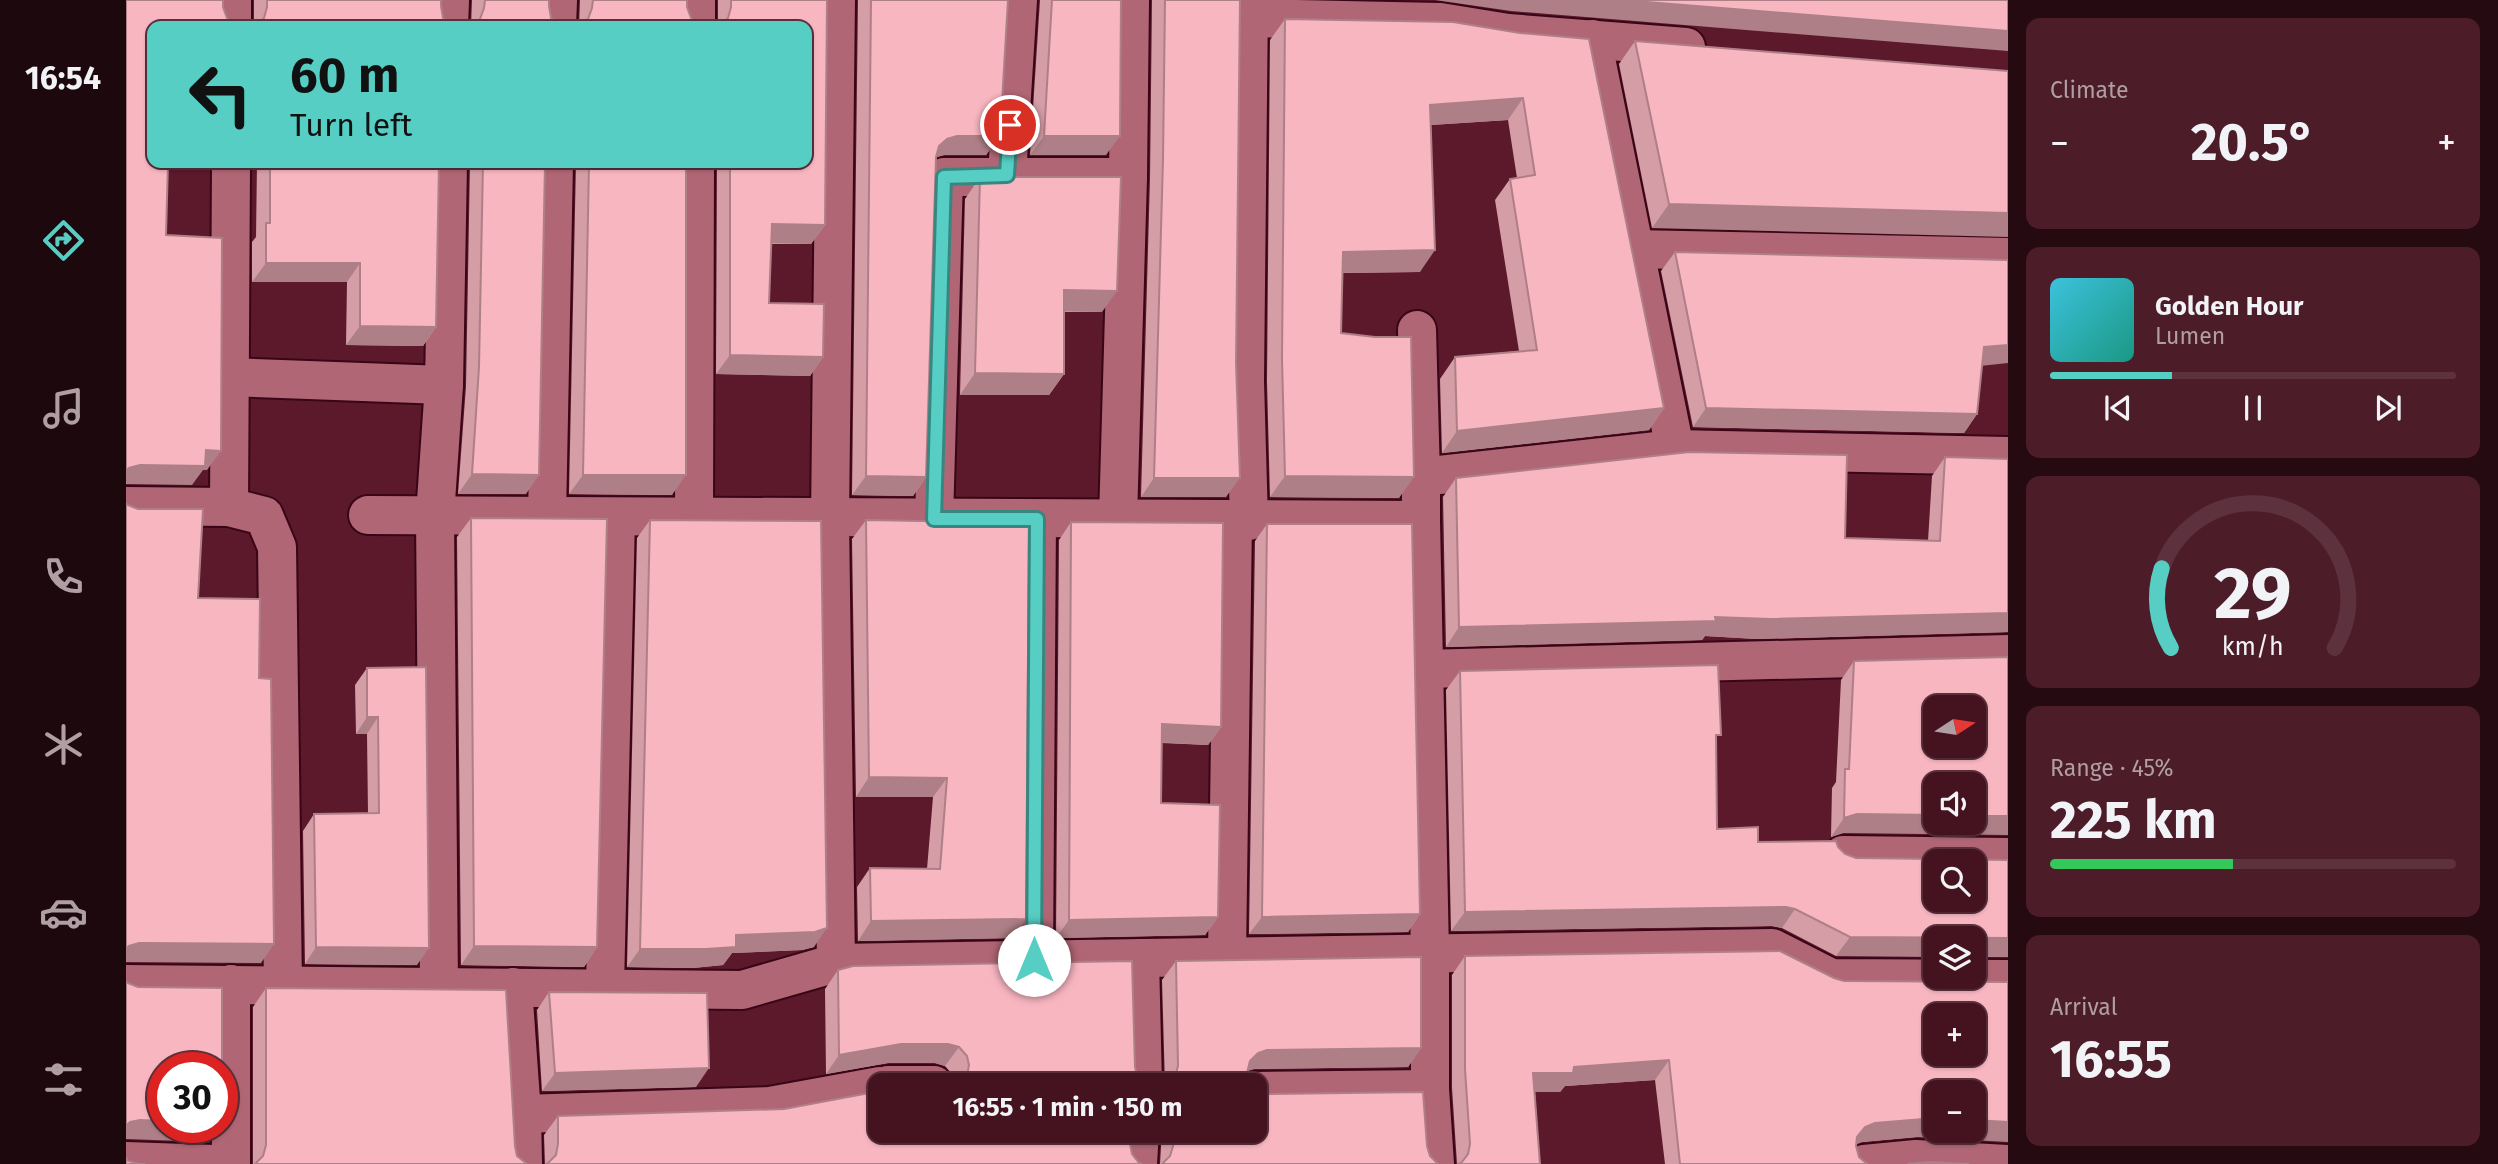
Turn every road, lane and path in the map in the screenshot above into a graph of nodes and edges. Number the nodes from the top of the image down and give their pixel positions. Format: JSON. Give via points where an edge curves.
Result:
{"nodes":[{"id":1,"x":232,"y":0,"type":"edge"},
{"id":2,"x":450,"y":0,"type":"edge"},
{"id":3,"x":558,"y":0,"type":"edge"},
{"id":4,"x":696,"y":0,"type":"edge"},
{"id":5,"x":836,"y":0,"type":"edge"},
{"id":6,"x":1018,"y":0,"type":"edge"},
{"id":7,"x":1130,"y":0,"type":"edge"},
{"id":8,"x":1249,"y":9,"type":"edge"},
{"id":9,"x":232,"y":21,"type":"edge"},
{"id":10,"x":449,"y":21,"type":"edge"},
{"id":11,"x":557,"y":21,"type":"edge"},
{"id":12,"x":696,"y":21,"type":"edge"},
{"id":13,"x":1592,"y":39,"type":"junction"},
{"id":14,"x":1717,"y":49,"type":"edge"},
{"id":15,"x":231,"y":168,"type":"edge"},
{"id":16,"x":448,"y":168,"type":"edge"},
{"id":17,"x":554,"y":168,"type":"edge"},
{"id":18,"x":695,"y":168,"type":"edge"},
{"id":19,"x":1007,"y":175,"type":"junction"},
{"id":20,"x":1128,"y":177,"type":"junction"},
{"id":21,"x":1634,"y":249,"type":"junction"},
{"id":22,"x":2008,"y":257,"type":"edge"},
{"id":23,"x":1418,"y":330,"type":"dead end"},
{"id":24,"x":229,"y":377,"type":"junction"},
{"id":25,"x":444,"y":385,"type":"junction"},
{"id":26,"x":1675,"y":449,"type":"junction"},
{"id":27,"x":2008,"y":456,"type":"edge"},
{"id":28,"x":1421,"y":477,"type":"junction"},
{"id":29,"x":126,"y":506,"type":"edge"},
{"id":30,"x":229,"y":507,"type":"junction"},
{"id":31,"x":368,"y":515,"type":"dead end"},
{"id":32,"x":435,"y":516,"type":"junction"},
{"id":33,"x":547,"y":517,"type":"junction"},
{"id":34,"x":616,"y":518,"type":"junction"},
{"id":35,"x":694,"y":518,"type":"junction"},
{"id":36,"x":830,"y":519,"type":"junction"},
{"id":37,"x":934,"y":519,"type":"junction"},
{"id":38,"x":1037,"y":519,"type":"junction"},
{"id":39,"x":1118,"y":519,"type":"junction"},
{"id":40,"x":1241,"y":520,"type":"junction"},
{"id":41,"x":1421,"y":520,"type":"junction"},
{"id":42,"x":2008,"y":654,"type":"edge"},
{"id":43,"x":1424,"y":669,"type":"junction"},
{"id":44,"x":1843,"y":855,"type":"edge"},
{"id":45,"x":2008,"y":857,"type":"edge"},
{"id":46,"x":1430,"y":953,"type":"junction"},
{"id":47,"x":1227,"y":956,"type":"junction"},
{"id":48,"x":1140,"y":958,"type":"junction"},
{"id":49,"x":1034,"y":960,"type":"junction"},
{"id":50,"x":836,"y":962,"type":"junction"},
{"id":51,"x":2008,"y":979,"type":"edge"},
{"id":52,"x":126,"y":984,"type":"edge"},
{"id":53,"x":231,"y":984,"type":"junction"},
{"id":54,"x":283,"y":985,"type":"junction"},
{"id":55,"x":439,"y":986,"type":"junction"},
{"id":56,"x":513,"y":987,"type":"junction"},
{"id":57,"x":605,"y":988,"type":"junction"},
{"id":58,"x":1143,"y":1073,"type":"edge"},
{"id":59,"x":868,"y":1088,"type":"edge"},
{"id":60,"x":1430,"y":1089,"type":"junction"},
{"id":61,"x":1267,"y":1091,"type":"edge"},
{"id":62,"x":522,"y":1114,"type":"junction"},
{"id":63,"x":1139,"y":1143,"type":"edge"},
{"id":64,"x":126,"y":1161,"type":"edge"},
{"id":65,"x":214,"y":1164,"type":"edge"},
{"id":66,"x":231,"y":1164,"type":"edge"},
{"id":67,"x":523,"y":1164,"type":"edge"},
{"id":68,"x":1138,"y":1164,"type":"edge"},
{"id":69,"x":1435,"y":1164,"type":"edge"},
{"id":70,"x":1864,"y":1164,"type":"edge"},
{"id":71,"x":2008,"y":1164,"type":"edge"}],
"edges":[{"from":1,"to":9,"type":"street"},
{"from":2,"to":10,"type":"street"},
{"from":3,"to":11,"type":"street"},
{"from":4,"to":12,"type":"street"},
{"from":5,"to":36,"type":"street"},
{"from":6,"to":19,"type":"street"},
{"from":7,"to":20,"type":"street"},
{"from":8,"to":13,"type":"street","via":[[1440,22]]},
{"from":8,"to":40,"type":"street"},
{"from":13,"to":14,"type":"street"},
{"from":13,"to":21,"type":"street"},
{"from":15,"to":24,"type":"street"},
{"from":16,"to":25,"type":"street"},
{"from":17,"to":33,"type":"street"},
{"from":18,"to":35,"type":"street"},
{"from":19,"to":20,"type":"street"},
{"from":19,"to":37,"type":"street","via":[[944,177]]},
{"from":20,"to":39,"type":"street"},
{"from":21,"to":22,"type":"street"},
{"from":21,"to":26,"type":"street"},
{"from":23,"to":28,"type":"street"},
{"from":24,"to":25,"type":"street"},
{"from":24,"to":30,"type":"street"},
{"from":25,"to":32,"type":"street"},
{"from":26,"to":27,"type":"street"},
{"from":26,"to":28,"type":"street"},
{"from":28,"to":41,"type":"street"},
{"from":29,"to":30,"type":"street"},
{"from":30,"to":54,"type":"street","via":[[264,516],[277,547]]},
{"from":31,"to":32,"type":"street"},
{"from":32,"to":33,"type":"street"},
{"from":32,"to":55,"type":"street"},
{"from":33,"to":34,"type":"street"},
{"from":34,"to":35,"type":"street"},
{"from":34,"to":57,"type":"street"},
{"from":35,"to":36,"type":"street"},
{"from":36,"to":37,"type":"street"},
{"from":36,"to":50,"type":"street"},
{"from":37,"to":38,"type":"street"},
{"from":38,"to":39,"type":"street"},
{"from":38,"to":49,"type":"street"},
{"from":39,"to":40,"type":"street"},
{"from":40,"to":41,"type":"street"},
{"from":40,"to":47,"type":"street"},
{"from":41,"to":43,"type":"street"},
{"from":42,"to":43,"type":"street"},
{"from":43,"to":46,"type":"street"},
{"from":44,"to":45,"type":"street"},
{"from":46,"to":47,"type":"street"},
{"from":46,"to":51,"type":"street","via":[[1772,948],[1830,978]]},
{"from":46,"to":60,"type":"street"},
{"from":47,"to":48,"type":"street"},
{"from":48,"to":49,"type":"street"},
{"from":48,"to":58,"type":"street"},
{"from":49,"to":50,"type":"street"},
{"from":50,"to":57,"type":"street","via":[[742,990]]},
{"from":52,"to":53,"type":"street"},
{"from":53,"to":54,"type":"street"},
{"from":53,"to":66,"type":"street"},
{"from":54,"to":55,"type":"street"},
{"from":55,"to":56,"type":"street"},
{"from":56,"to":57,"type":"street"},
{"from":56,"to":62,"type":"street"},
{"from":59,"to":62,"type":"street","via":[[770,1105]]},
{"from":60,"to":61,"type":"street"},
{"from":60,"to":69,"type":"street"},
{"from":62,"to":67,"type":"street"},
{"from":63,"to":68,"type":"street"},
{"from":64,"to":65,"type":"street"},
{"from":70,"to":71,"type":"street","via":[[1916,1159]]}]}
